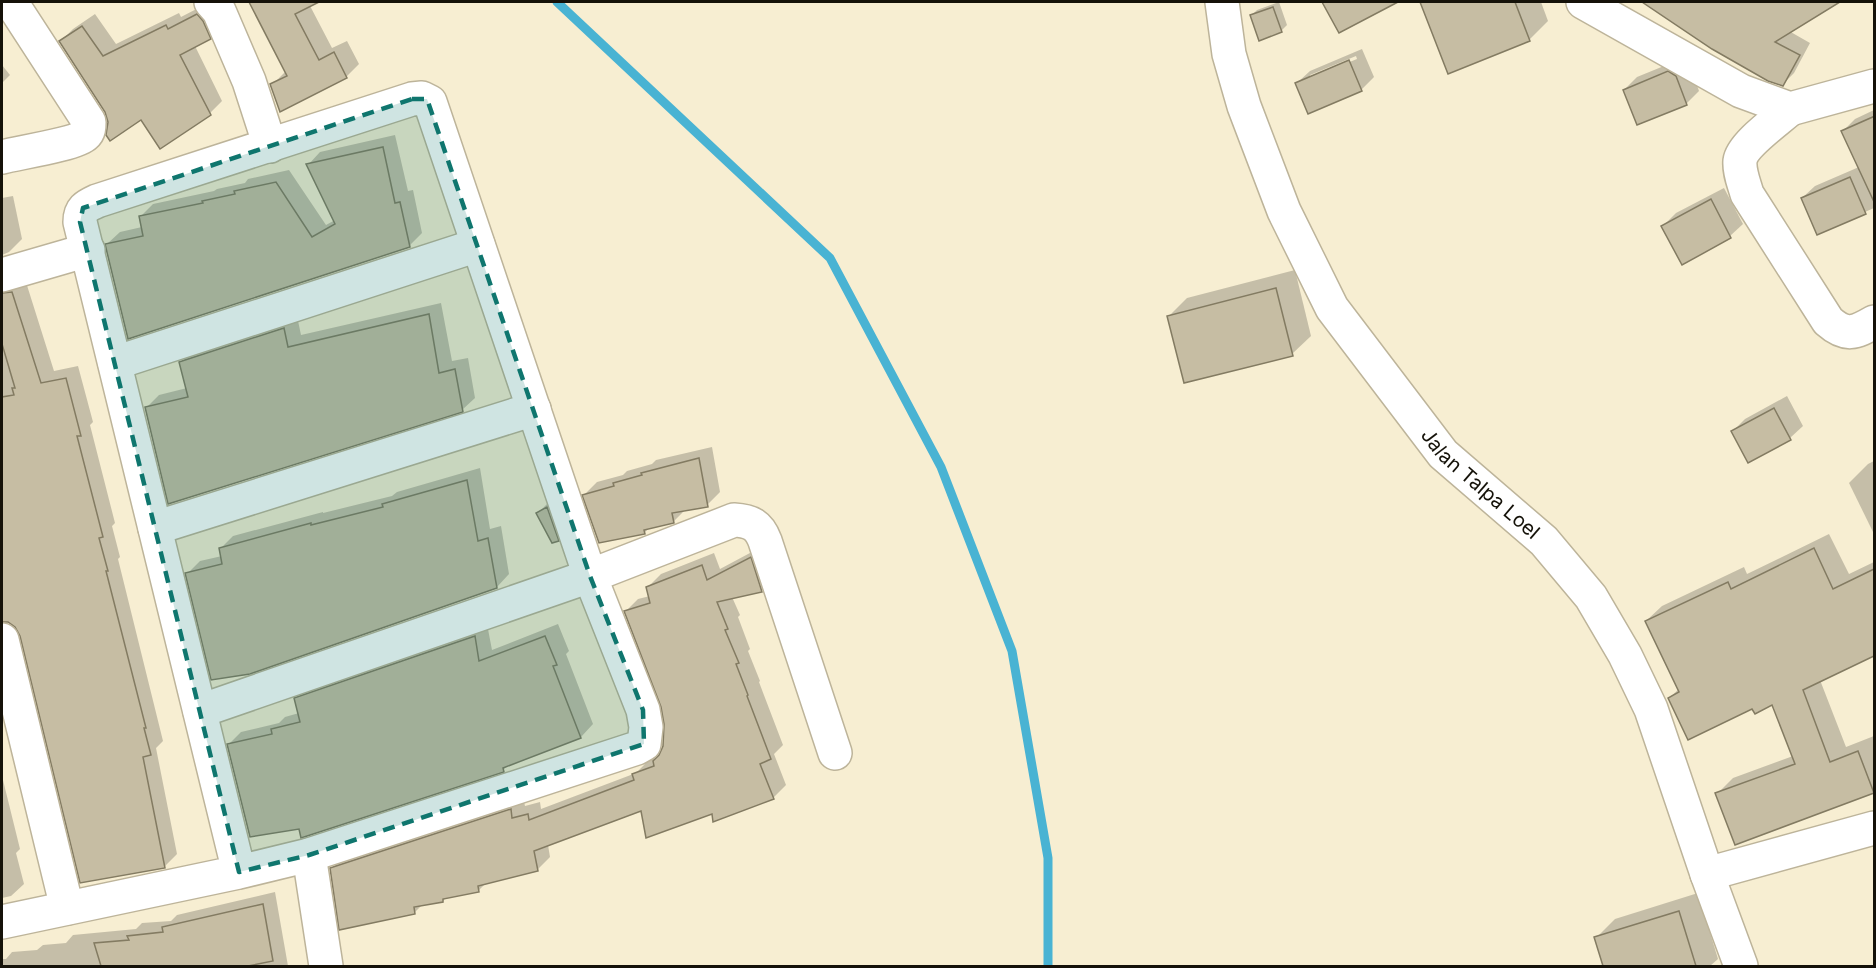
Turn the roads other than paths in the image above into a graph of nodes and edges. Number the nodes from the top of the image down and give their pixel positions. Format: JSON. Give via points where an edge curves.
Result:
{"nodes":[{"id":1,"x":11,"y":2,"type":"edge"},
{"id":2,"x":211,"y":2,"type":"edge"},
{"id":3,"x":1222,"y":2,"type":"edge"},
{"id":4,"x":1583,"y":2,"type":"edge"},
{"id":5,"x":1875,"y":86,"type":"edge"},
{"id":6,"x":1791,"y":110,"type":"junction"},
{"id":7,"x":270,"y":146,"type":"junction"},
{"id":8,"x":2,"y":157,"type":"edge"},
{"id":9,"x":478,"y":244,"type":"junction"},
{"id":10,"x":88,"y":250,"type":"junction"},
{"id":11,"x":2,"y":275,"type":"edge"},
{"id":12,"x":1875,"y":322,"type":"edge"},
{"id":13,"x":115,"y":363,"type":"junction"},
{"id":14,"x":534,"y":409,"type":"junction"},
{"id":15,"x":155,"y":528,"type":"junction"},
{"id":16,"x":590,"y":576,"type":"junction"},
{"id":17,"x":2,"y":640,"type":"edge"},
{"id":18,"x":200,"y":711,"type":"junction"},
{"id":19,"x":835,"y":753,"type":"dead end"},
{"id":20,"x":1875,"y":828,"type":"edge"},
{"id":21,"x":309,"y":855,"type":"junction"},
{"id":22,"x":239,"y":872,"type":"junction"},
{"id":23,"x":1707,"y":874,"type":"junction"},
{"id":24,"x":67,"y":908,"type":"junction"},
{"id":25,"x":2,"y":922,"type":"edge"},
{"id":26,"x":326,"y":966,"type":"edge"},
{"id":27,"x":1741,"y":966,"type":"edge"}],
"edges":[{"from":1,"to":8,"type":"street","via":[[89,122],[89,129],[84,136],[71,141]]},
{"from":2,"to":7,"type":"street","via":[[219,11],[249,81]]},
{"from":3,"to":23,"type":"street","name":"Jalan Talpa Loel","via":[[1229,54],[1244,106],[1284,211],[1332,308],[1443,454],[1544,541],[1591,597],[1652,709]]},
{"from":4,"to":6,"type":"street","via":[[1741,91]]},
{"from":5,"to":6,"type":"street"},
{"from":6,"to":12,"type":"street","via":[[1742,155],[1747,194],[1828,321],[1848,333]]},
{"from":7,"to":9,"type":"street","via":[[412,99],[427,99]]},
{"from":7,"to":10,"type":"street","via":[[90,204],[80,215]]},
{"from":9,"to":13,"type":"street"},
{"from":9,"to":14,"type":"street"},
{"from":10,"to":11,"type":"street"},
{"from":10,"to":13,"type":"street"},
{"from":13,"to":15,"type":"street"},
{"from":14,"to":15,"type":"street"},
{"from":14,"to":16,"type":"street"},
{"from":15,"to":18,"type":"street"},
{"from":16,"to":18,"type":"street"},
{"from":16,"to":19,"type":"street","via":[[734,520],[754,524],[765,541]]},
{"from":16,"to":21,"type":"street","via":[[643,710],[644,744]]},
{"from":17,"to":24,"type":"street"},
{"from":18,"to":22,"type":"street"},
{"from":20,"to":23,"type":"street"},
{"from":21,"to":22,"type":"street"},
{"from":21,"to":26,"type":"street"},
{"from":22,"to":24,"type":"street"},
{"from":23,"to":27,"type":"street","name":"Jalan Talpa Loel"},
{"from":24,"to":25,"type":"street"}]}
